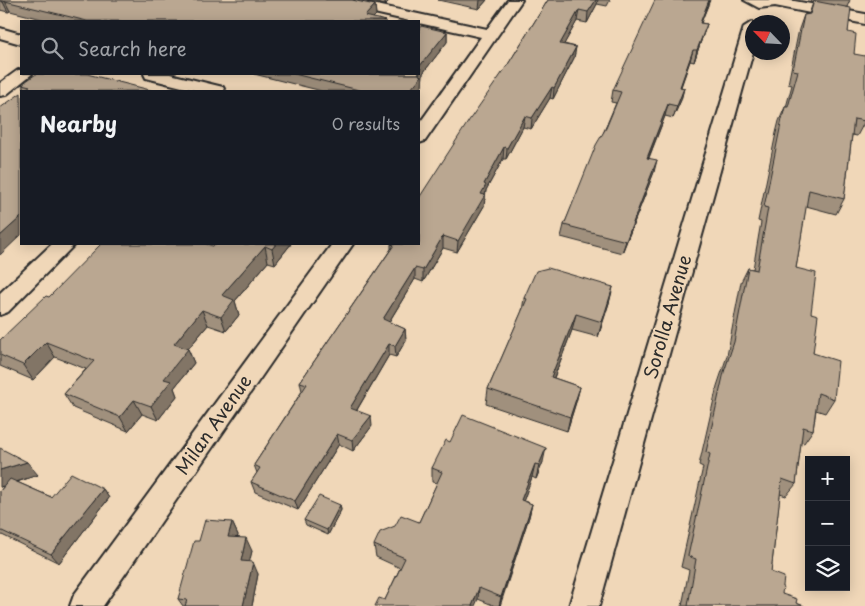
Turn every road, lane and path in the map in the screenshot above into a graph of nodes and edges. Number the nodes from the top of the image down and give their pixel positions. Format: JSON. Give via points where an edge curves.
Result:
{"nodes":[{"id":1,"x":334,"y":0,"type":"edge"},
{"id":2,"x":515,"y":0,"type":"edge"},
{"id":3,"x":763,"y":1,"type":"edge"},
{"id":4,"x":757,"y":15,"type":"edge"},
{"id":5,"x":865,"y":19,"type":"edge"},
{"id":6,"x":0,"y":34,"type":"edge"},
{"id":7,"x":491,"y":34,"type":"junction"},
{"id":8,"x":20,"y":39,"type":"edge"},
{"id":9,"x":745,"y":51,"type":"edge"},
{"id":10,"x":23,"y":75,"type":"edge"},
{"id":11,"x":156,"y":75,"type":"edge"},
{"id":12,"x":213,"y":90,"type":"edge"},
{"id":13,"x":0,"y":91,"type":"edge"},
{"id":14,"x":420,"y":136,"type":"edge"},
{"id":15,"x":64,"y":245,"type":"edge"},
{"id":16,"x":342,"y":245,"type":"edge"},
{"id":17,"x":0,"y":306,"type":"edge"},
{"id":18,"x":85,"y":606,"type":"edge"},
{"id":19,"x":584,"y":606,"type":"edge"}],
"edges":[{"from":1,"to":7,"type":"street"},
{"from":2,"to":7,"type":"street"},
{"from":3,"to":4,"type":"street"},
{"from":3,"to":5,"type":"street"},
{"from":6,"to":8,"type":"street"},
{"from":7,"to":14,"type":"street"},
{"from":9,"to":19,"type":"street","name":"Sorolla Avenue"},
{"from":10,"to":13,"type":"street"},
{"from":11,"to":12,"type":"street"},
{"from":15,"to":17,"type":"street"},
{"from":16,"to":18,"type":"street","name":"Milan Avenue"}]}
